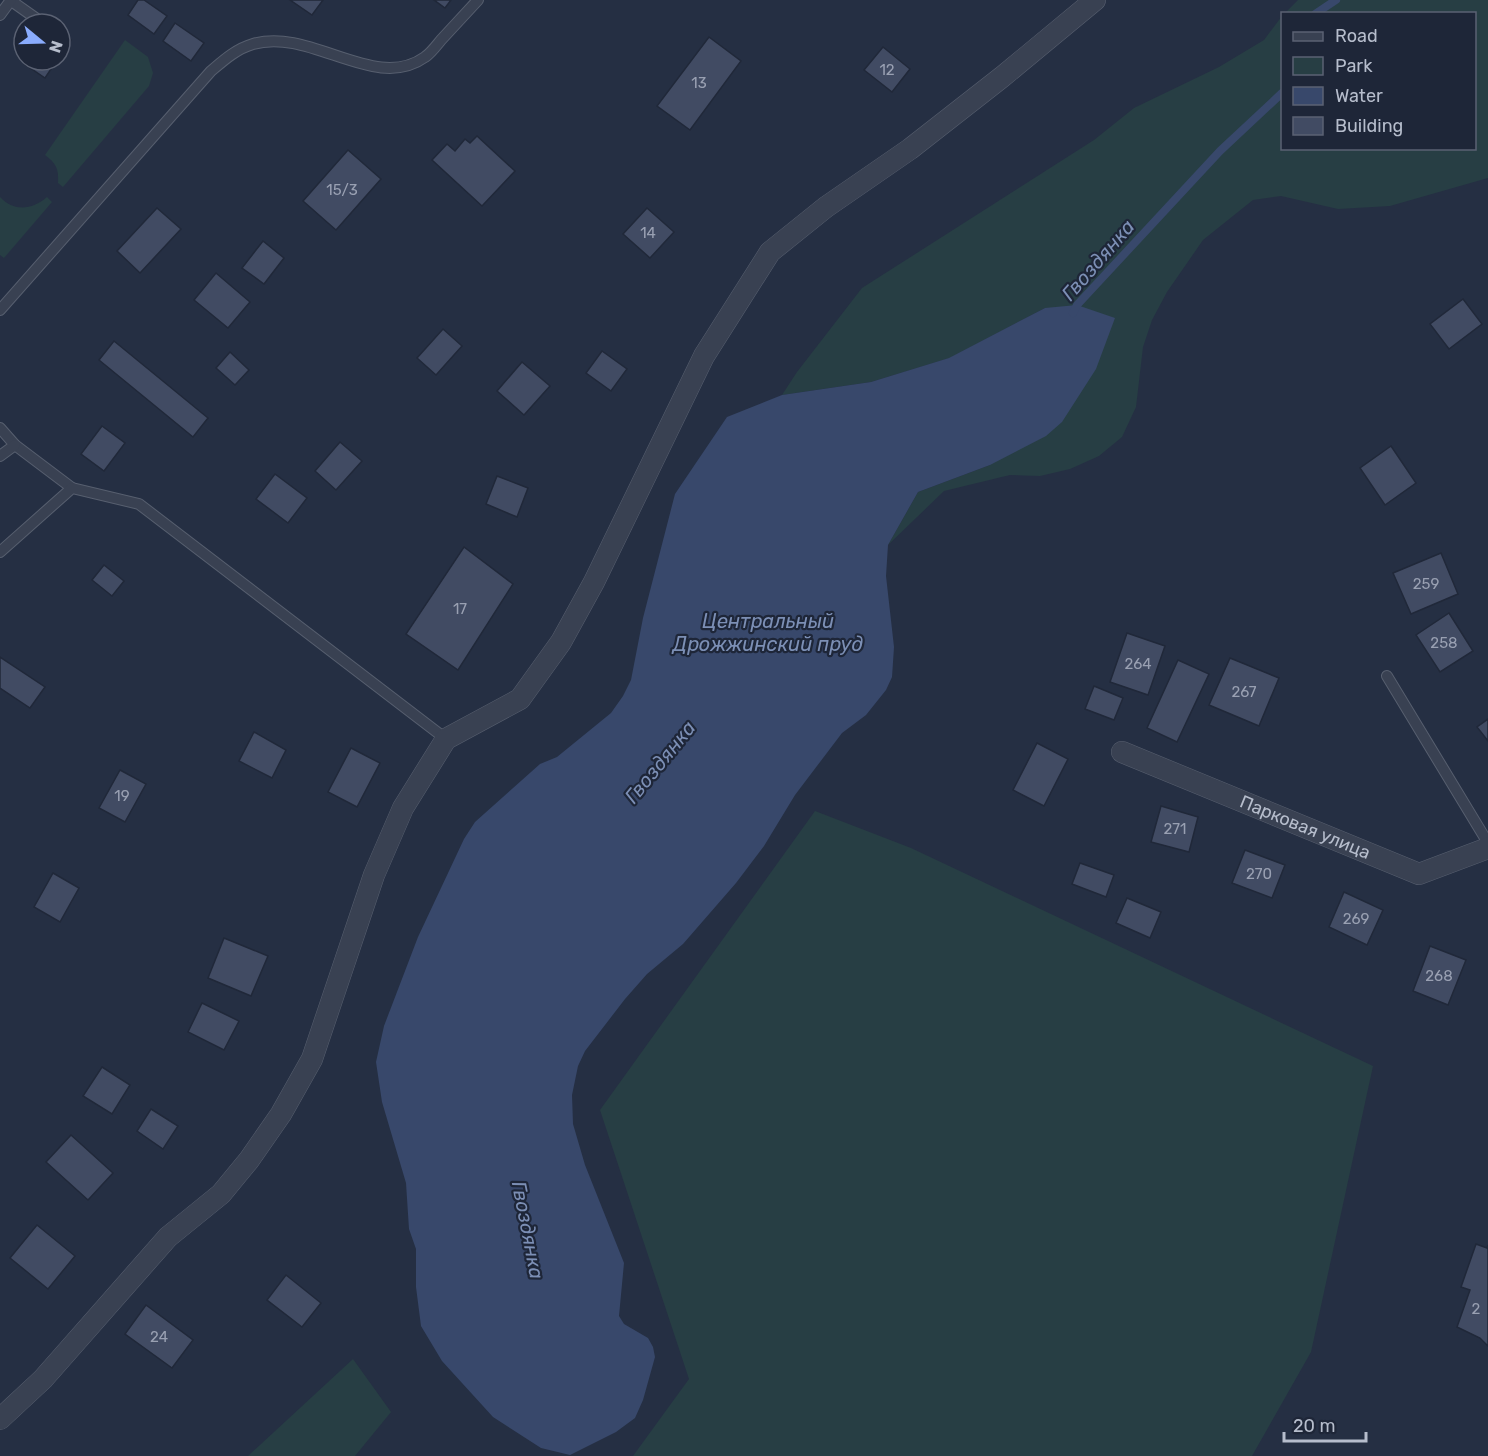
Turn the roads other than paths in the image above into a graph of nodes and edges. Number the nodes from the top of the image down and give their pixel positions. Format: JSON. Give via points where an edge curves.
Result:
{"nodes":[{"id":1,"x":10,"y":0,"type":"edge"},
{"id":2,"x":478,"y":0,"type":"edge"},
{"id":3,"x":1095,"y":0,"type":"edge"},
{"id":4,"x":27,"y":12,"type":"edge"},
{"id":5,"x":0,"y":15,"type":"edge"},
{"id":6,"x":0,"y":310,"type":"edge"},
{"id":7,"x":0,"y":428,"type":"edge"},
{"id":8,"x":15,"y":444,"type":"junction"},
{"id":9,"x":0,"y":456,"type":"edge"},
{"id":10,"x":72,"y":488,"type":"junction"},
{"id":11,"x":0,"y":552,"type":"edge"},
{"id":12,"x":1387,"y":676,"type":"dead end"},
{"id":13,"x":446,"y":739,"type":"junction"},
{"id":14,"x":1122,"y":752,"type":"dead end"},
{"id":15,"x":1488,"y":843,"type":"edge"},
{"id":16,"x":1488,"y":848,"type":"edge"},
{"id":17,"x":0,"y":1419,"type":"edge"}],
"edges":[{"from":1,"to":4,"type":"lane"},
{"from":1,"to":5,"type":"lane"},
{"from":2,"to":6,"type":"lane","via":[[426,57],[409,65],[376,68],[285,40],[251,44],[235,51],[211,71]]},
{"from":3,"to":13,"type":"street","via":[[920,142],[826,207],[770,252],[704,356],[561,642],[520,699]]},
{"from":7,"to":8,"type":"lane"},
{"from":8,"to":9,"type":"lane"},
{"from":8,"to":10,"type":"lane"},
{"from":10,"to":11,"type":"lane"},
{"from":10,"to":13,"type":"lane","via":[[139,504]]},
{"from":12,"to":15,"type":"lane"},
{"from":13,"to":17,"type":"street","via":[[403,808],[374,875],[312,1059],[281,1114],[221,1194],[168,1237],[43,1379]]},
{"from":14,"to":16,"type":"street","name":"Парковая улица","via":[[1419,874]]}]}
